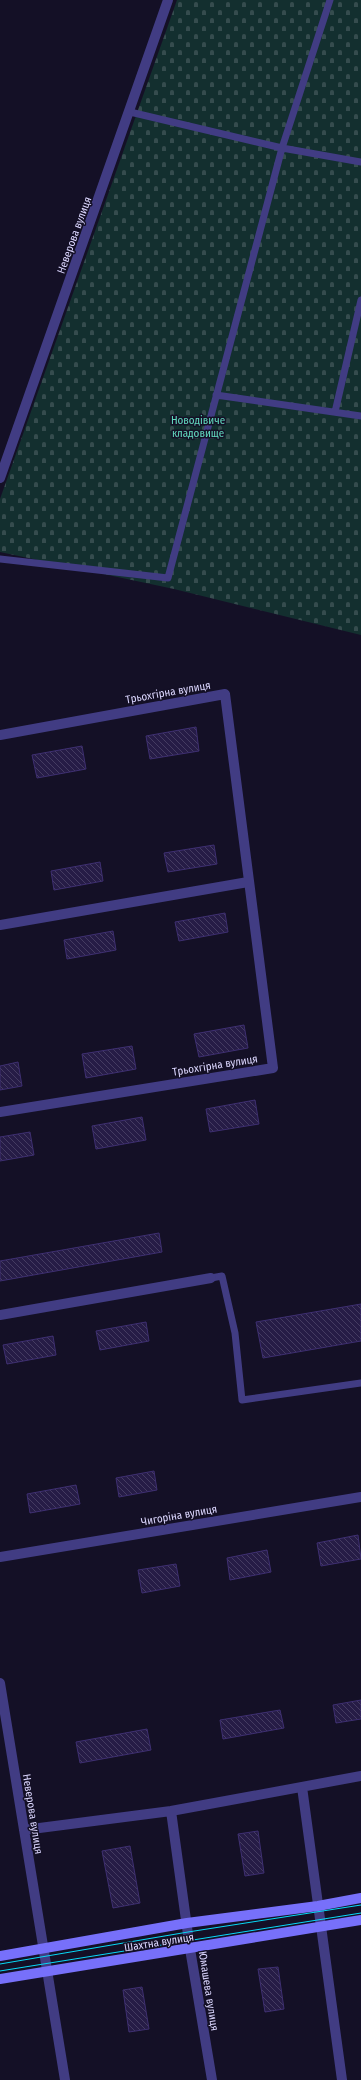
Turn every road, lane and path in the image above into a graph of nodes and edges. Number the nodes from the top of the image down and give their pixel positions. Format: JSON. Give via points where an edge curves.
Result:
{"nodes":[{"id":1,"x":168,"y":0,"type":"edge"},
{"id":2,"x":330,"y":0,"type":"edge"},
{"id":3,"x":130,"y":112,"type":"junction"},
{"id":4,"x":282,"y":148,"type":"junction"},
{"id":5,"x":361,"y":162,"type":"edge"},
{"id":6,"x":361,"y":300,"type":"edge"},
{"id":7,"x":216,"y":395,"type":"junction"},
{"id":8,"x":335,"y":412,"type":"junction"},
{"id":9,"x":361,"y":416,"type":"edge"},
{"id":10,"x":0,"y":478,"type":"edge"},
{"id":11,"x":0,"y":559,"type":"edge"},
{"id":12,"x":0,"y":735,"type":"edge"},
{"id":13,"x":248,"y":882,"type":"junction"},
{"id":14,"x":0,"y":925,"type":"edge"},
{"id":15,"x":0,"y":1112,"type":"edge"},
{"id":16,"x":211,"y":1278,"type":"joint"},
{"id":17,"x":0,"y":1315,"type":"edge"},
{"id":18,"x":361,"y":1383,"type":"edge"},
{"id":19,"x":361,"y":1496,"type":"edge"},
{"id":20,"x":0,"y":1557,"type":"edge"},
{"id":21,"x":0,"y":1683,"type":"edge"},
{"id":22,"x":3,"y":1718,"type":"edge"},
{"id":23,"x":361,"y":1776,"type":"edge"},
{"id":24,"x":302,"y":1787,"type":"junction"},
{"id":25,"x":171,"y":1811,"type":"junction"},
{"id":26,"x":24,"y":1830,"type":"junction"},
{"id":27,"x":361,"y":1898,"type":"edge"},
{"id":28,"x":318,"y":1906,"type":"junction"},
{"id":29,"x":361,"y":1920,"type":"edge"},
{"id":30,"x":187,"y":1923,"type":"junction"},
{"id":31,"x":321,"y":1928,"type":"junction"},
{"id":32,"x":43,"y":1949,"type":"junction"},
{"id":33,"x":190,"y":1949,"type":"junction"},
{"id":34,"x":0,"y":1956,"type":"edge"},
{"id":35,"x":46,"y":1971,"type":"junction"},
{"id":36,"x":0,"y":1979,"type":"edge"},
{"id":37,"x":65,"y":2080,"type":"edge"},
{"id":38,"x":212,"y":2080,"type":"edge"},
{"id":39,"x":342,"y":2080,"type":"edge"}],
"edges":[{"from":1,"to":3,"type":"street","name":"Неверова вулиця"},
{"from":2,"to":4,"type":"lane"},
{"from":3,"to":4,"type":"lane"},
{"from":3,"to":10,"type":"street","name":"Неверова вулиця"},
{"from":4,"to":5,"type":"lane"},
{"from":4,"to":7,"type":"lane"},
{"from":6,"to":8,"type":"lane"},
{"from":7,"to":8,"type":"lane"},
{"from":7,"to":11,"type":"lane","via":[[168,578]]},
{"from":8,"to":9,"type":"lane"},
{"from":12,"to":13,"type":"street","name":"Трьохгірна вулиця","via":[[224,694]]},
{"from":13,"to":14,"type":"street"},
{"from":13,"to":15,"type":"street","name":"Трьохгірна вулиця","via":[[273,1068]]},
{"from":16,"to":17,"type":"street"},
{"from":16,"to":18,"type":"lane","via":[[222,1276],[235,1333],[242,1400]]},
{"from":19,"to":20,"type":"street","name":"Чигоріна вулиця"},
{"from":21,"to":22,"type":"street","name":"Неверова вулиця"},
{"from":22,"to":26,"type":"street","name":"Неверова вулиця"},
{"from":23,"to":24,"type":"street"},
{"from":24,"to":25,"type":"street"},
{"from":24,"to":28,"type":"street"},
{"from":25,"to":26,"type":"street"},
{"from":25,"to":30,"type":"street","name":"Юмашева вулиця"},
{"from":26,"to":32,"type":"street","name":"Неверова вулиця"},
{"from":27,"to":28,"type":"main road","name":"Шахтна вулиця"},
{"from":28,"to":30,"type":"main road","name":"Шахтна вулиця"},
{"from":28,"to":31,"type":"street"},
{"from":29,"to":31,"type":"main road","name":"Шахтна вулиця"},
{"from":30,"to":32,"type":"main road","name":"Шахтна вулиця"},
{"from":30,"to":33,"type":"street","name":"Юмашева вулиця"},
{"from":31,"to":33,"type":"main road","name":"Шахтна вулиця"},
{"from":31,"to":39,"type":"street"},
{"from":32,"to":34,"type":"main road","name":"Шахтна вулиця"},
{"from":32,"to":35,"type":"street"},
{"from":33,"to":35,"type":"main road","name":"Шахтна вулиця"},
{"from":33,"to":38,"type":"street","name":"Юмашева вулиця"},
{"from":35,"to":36,"type":"main road","name":"Шахтна вулиця"},
{"from":35,"to":37,"type":"street"}]}
